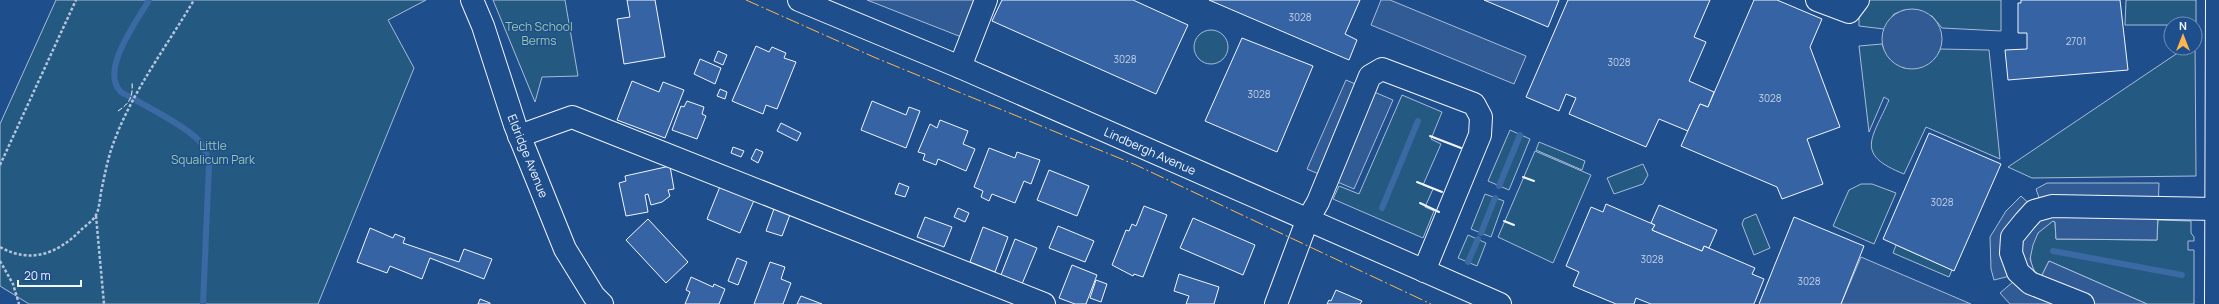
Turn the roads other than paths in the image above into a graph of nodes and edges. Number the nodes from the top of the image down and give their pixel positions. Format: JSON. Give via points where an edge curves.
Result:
{"nodes":[{"id":1,"x":472,"y":0,"type":"edge"},
{"id":2,"x":799,"y":0,"type":"edge"},
{"id":3,"x":986,"y":0,"type":"edge"},
{"id":4,"x":1817,"y":0,"type":"edge"},
{"id":5,"x":1858,"y":0,"type":"edge"},
{"id":6,"x":2218,"y":9,"type":"edge"},
{"id":7,"x":960,"y":67,"type":"junction"},
{"id":8,"x":519,"y":136,"type":"junction"},
{"id":9,"x":2216,"y":208,"type":"junction"},
{"id":10,"x":1307,"y":221,"type":"junction"},
{"id":11,"x":1424,"y":271,"type":"junction"},
{"id":12,"x":602,"y":304,"type":"edge"},
{"id":13,"x":1044,"y":304,"type":"edge"},
{"id":14,"x":1276,"y":304,"type":"edge"},
{"id":15,"x":1500,"y":304,"type":"edge"},
{"id":16,"x":2083,"y":304,"type":"edge"},
{"id":17,"x":2216,"y":304,"type":"edge"}],
"edges":[{"from":1,"to":8,"type":"street","name":"Eldridge Avenue"},
{"from":2,"to":7,"type":"street","name":"Lindbergh Avenue"},
{"from":3,"to":7,"type":"street"},
{"from":4,"to":5,"type":"street","via":[[1848,12]]},
{"from":6,"to":9,"type":"street"},
{"from":7,"to":10,"type":"street","name":"Lindbergh Avenue"},
{"from":8,"to":12,"type":"street","name":"Eldridge Avenue","via":[[565,249],[594,296]]},
{"from":8,"to":13,"type":"street","via":[[572,117]]},
{"from":9,"to":16,"type":"street","via":[[2052,206],[2034,211],[2012,237],[2011,253],[2018,272],[2030,283]]},
{"from":9,"to":17,"type":"street"},
{"from":10,"to":11,"type":"street","name":"Lindbergh Avenue"},
{"from":10,"to":11,"type":"street","via":[[1318,202],[1370,76],[1382,69],[1474,104],[1481,116],[1480,135]]},
{"from":10,"to":14,"type":"street"},
{"from":11,"to":15,"type":"street","name":"Lindbergh Avenue"}]}
